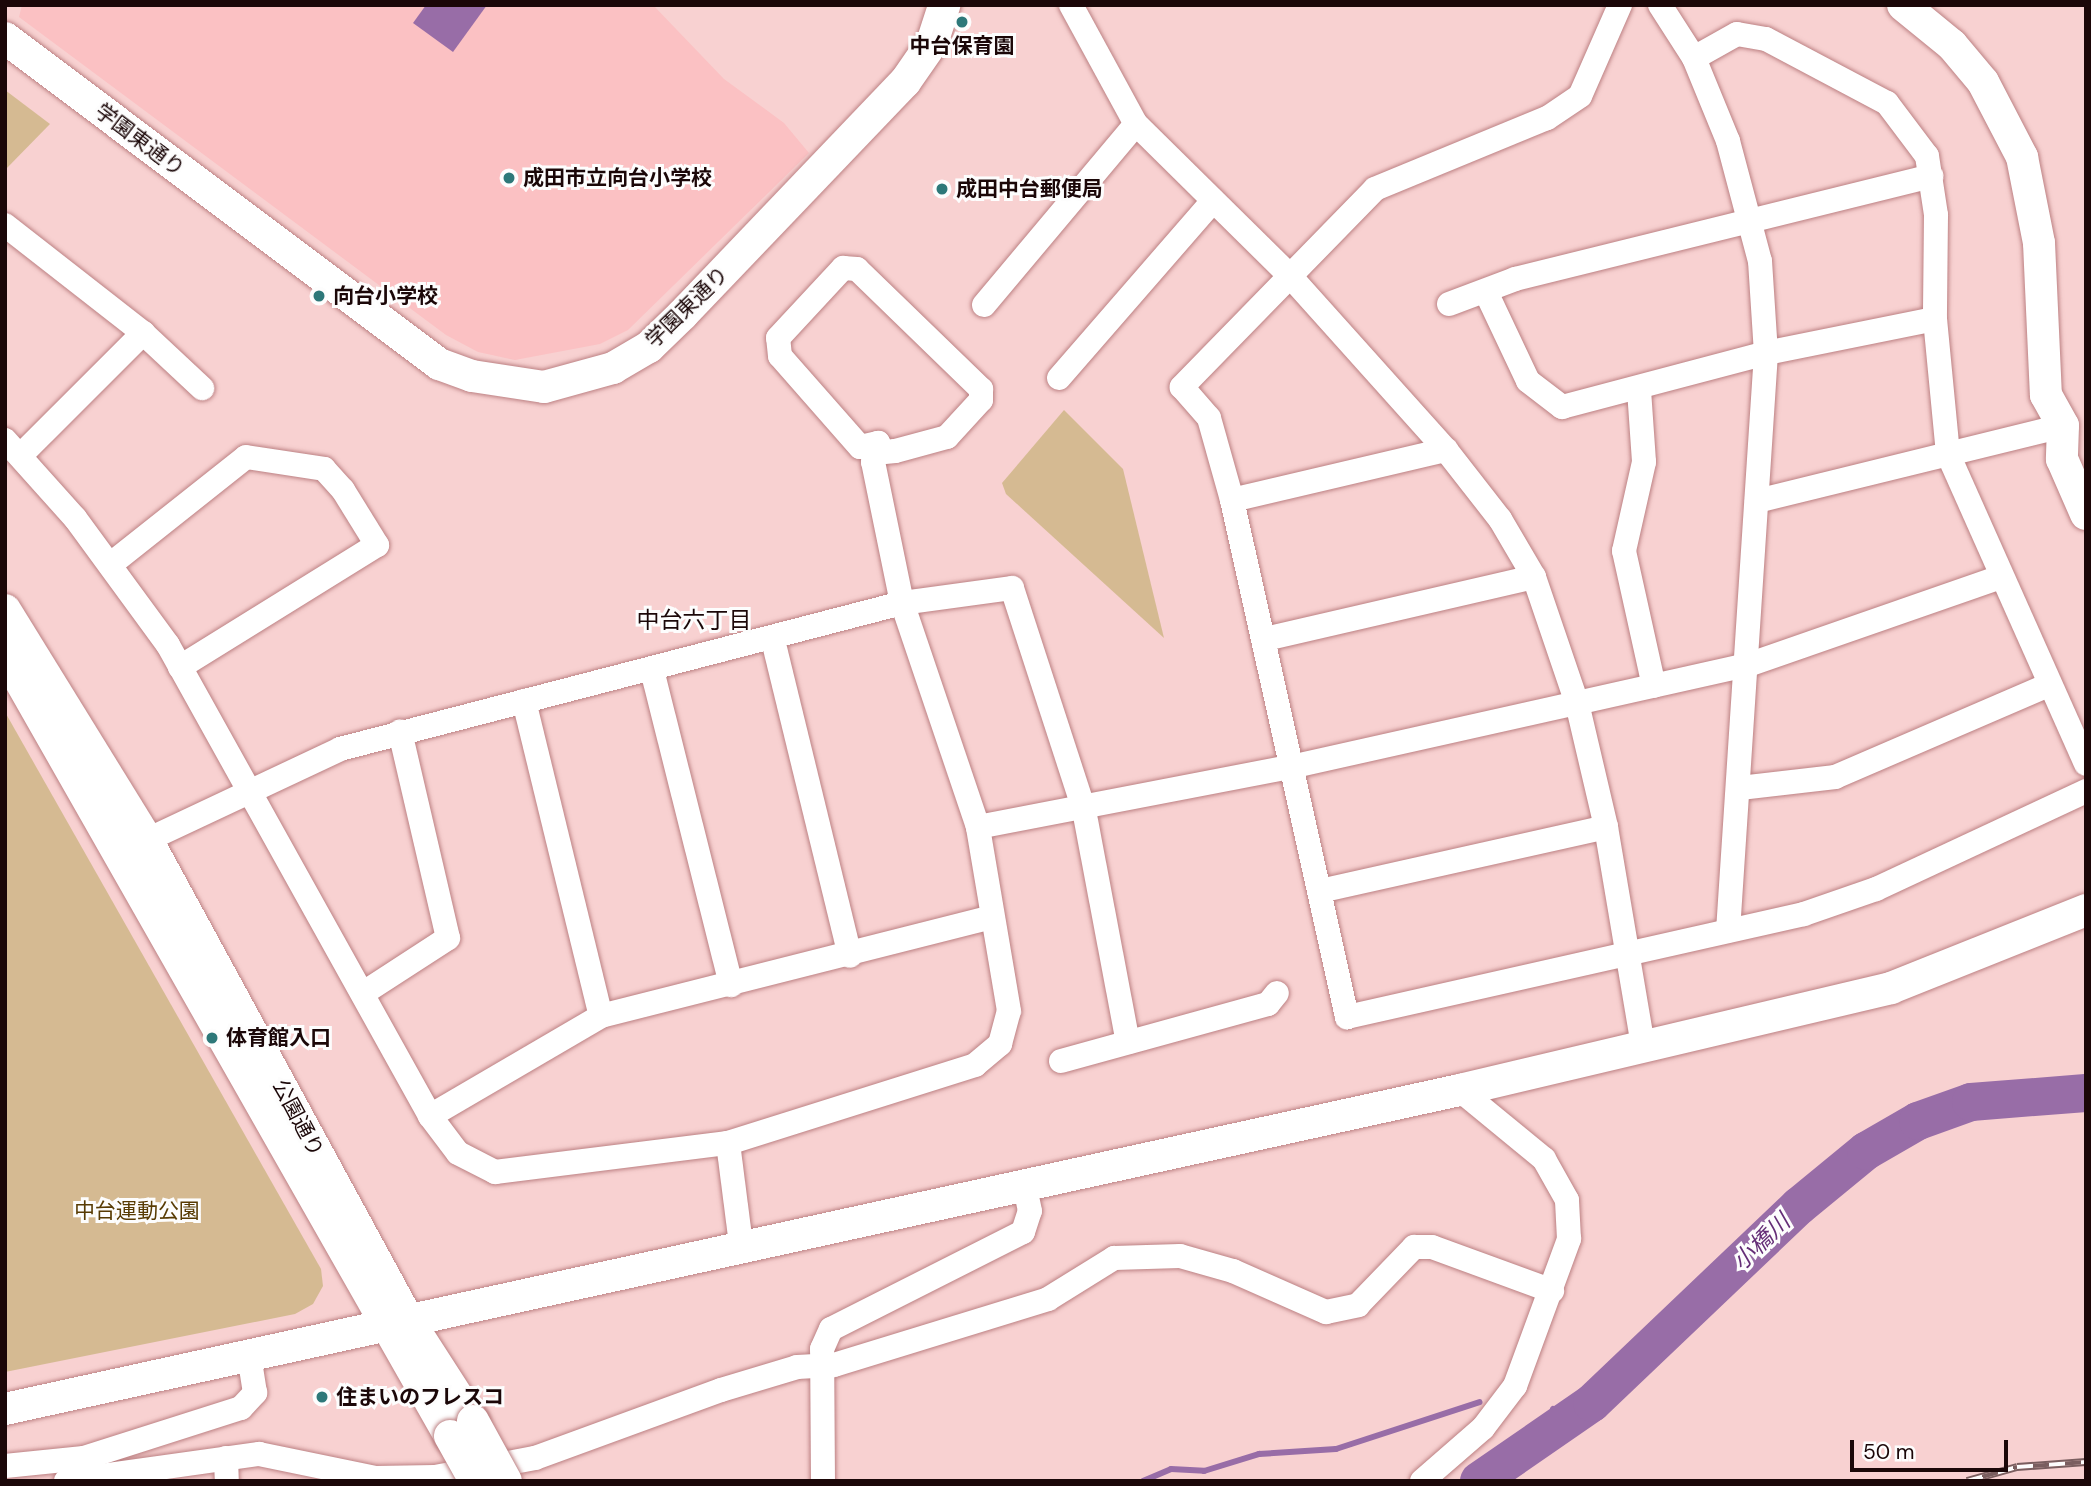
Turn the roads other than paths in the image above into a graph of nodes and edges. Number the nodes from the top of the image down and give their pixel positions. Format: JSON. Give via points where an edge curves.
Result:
{"nodes":[{"id":1,"x":944,"y":5,"type":"edge"},
{"id":2,"x":1071,"y":5,"type":"edge"},
{"id":3,"x":1620,"y":5,"type":"edge"},
{"id":4,"x":1660,"y":5,"type":"edge"},
{"id":5,"x":1903,"y":5,"type":"edge"},
{"id":6,"x":5,"y":38,"type":"edge"},
{"id":7,"x":1694,"y":58,"type":"junction"},
{"id":8,"x":1136,"y":124,"type":"junction"},
{"id":9,"x":1931,"y":176,"type":"junction"},
{"id":10,"x":1213,"y":201,"type":"junction"},
{"id":11,"x":1754,"y":223,"type":"junction"},
{"id":12,"x":5,"y":225,"type":"edge"},
{"id":13,"x":1290,"y":276,"type":"junction"},
{"id":14,"x":1486,"y":292,"type":"junction"},
{"id":15,"x":1449,"y":304,"type":"dead end"},
{"id":16,"x":984,"y":305,"type":"dead end"},
{"id":17,"x":1935,"y":319,"type":"junction"},
{"id":18,"x":143,"y":333,"type":"junction"},
{"id":19,"x":1766,"y":353,"type":"junction"},
{"id":20,"x":1059,"y":378,"type":"dead end"},
{"id":21,"x":202,"y":388,"type":"dead end"},
{"id":22,"x":1639,"y":390,"type":"junction"},
{"id":23,"x":2063,"y":426,"type":"junction"},
{"id":24,"x":878,"y":443,"type":"junction"},
{"id":25,"x":13,"y":447,"type":"edge"},
{"id":26,"x":1446,"y":450,"type":"junction"},
{"id":27,"x":1948,"y":454,"type":"junction"},
{"id":28,"x":1232,"y":500,"type":"junction"},
{"id":29,"x":1757,"y":501,"type":"junction"},
{"id":30,"x":2086,"y":514,"type":"edge"},
{"id":31,"x":111,"y":564,"type":"junction"},
{"id":32,"x":1534,"y":578,"type":"junction"},
{"id":33,"x":1998,"y":579,"type":"junction"},
{"id":34,"x":902,"y":603,"type":"junction"},
{"id":35,"x":5,"y":610,"type":"edge"},
{"id":36,"x":1265,"y":639,"type":"junction"},
{"id":37,"x":773,"y":640,"type":"junction"},
{"id":38,"x":5,"y":654,"type":"edge"},
{"id":39,"x":1748,"y":665,"type":"junction"},
{"id":40,"x":180,"y":667,"type":"junction"},
{"id":41,"x":652,"y":670,"type":"junction"},
{"id":42,"x":2049,"y":685,"type":"junction"},
{"id":43,"x":1654,"y":686,"type":"junction"},
{"id":44,"x":524,"y":701,"type":"junction"},
{"id":45,"x":1577,"y":703,"type":"junction"},
{"id":46,"x":400,"y":732,"type":"junction"},
{"id":47,"x":2086,"y":764,"type":"edge"},
{"id":48,"x":1295,"y":766,"type":"junction"},
{"id":49,"x":250,"y":788,"type":"junction"},
{"id":50,"x":1740,"y":788,"type":"junction"},
{"id":51,"x":2086,"y":791,"type":"edge"},
{"id":52,"x":1084,"y":810,"type":"junction"},
{"id":53,"x":978,"y":827,"type":"junction"},
{"id":54,"x":1606,"y":827,"type":"junction"},
{"id":55,"x":147,"y":840,"type":"junction"},
{"id":56,"x":1320,"y":891,"type":"junction"},
{"id":57,"x":2086,"y":910,"type":"edge"},
{"id":58,"x":989,"y":918,"type":"junction"},
{"id":59,"x":1728,"y":931,"type":"junction"},
{"id":60,"x":1631,"y":954,"type":"junction"},
{"id":61,"x":850,"y":956,"type":"junction"},
{"id":62,"x":731,"y":985,"type":"junction"},
{"id":63,"x":365,"y":992,"type":"junction"},
{"id":64,"x":1277,"y":993,"type":"dead end"},
{"id":65,"x":601,"y":1016,"type":"junction"},
{"id":66,"x":1128,"y":1042,"type":"junction"},
{"id":67,"x":1643,"y":1045,"type":"junction"},
{"id":68,"x":1061,"y":1061,"type":"dead end"},
{"id":69,"x":1460,"y":1090,"type":"junction"},
{"id":70,"x":430,"y":1116,"type":"junction"},
{"id":71,"x":728,"y":1143,"type":"junction"},
{"id":72,"x":1024,"y":1184,"type":"junction"},
{"id":73,"x":741,"y":1244,"type":"junction"},
{"id":74,"x":1552,"y":1291,"type":"junction"},
{"id":75,"x":395,"y":1322,"type":"junction"},
{"id":76,"x":249,"y":1356,"type":"junction"},
{"id":77,"x":822,"y":1365,"type":"junction"},
{"id":78,"x":5,"y":1409,"type":"edge"},
{"id":79,"x":461,"y":1429,"type":"junction"},
{"id":80,"x":5,"y":1466,"type":"edge"},
{"id":81,"x":227,"y":1469,"type":"edge"},
{"id":82,"x":66,"y":1481,"type":"edge"},
{"id":83,"x":475,"y":1481,"type":"edge"},
{"id":84,"x":506,"y":1481,"type":"edge"},
{"id":85,"x":823,"y":1481,"type":"edge"},
{"id":86,"x":1422,"y":1481,"type":"edge"}],
"edges":[{"from":1,"to":6,"type":"street","name":"学園東通り","via":[[932,43],[905,82],[657,338],[613,368],[544,387],[472,376],[439,364]]},
{"from":2,"to":8,"type":"street"},
{"from":3,"to":13,"type":"street","via":[[1580,96],[1547,118],[1375,189]]},
{"from":4,"to":7,"type":"street"},
{"from":5,"to":23,"type":"street","via":[[1952,45],[1983,82],[2022,157],[2039,243],[2046,395]]},
{"from":7,"to":9,"type":"street","via":[[1737,34],[1798,54],[1887,103],[1917,138]]},
{"from":7,"to":11,"type":"street"},
{"from":8,"to":10,"type":"street"},
{"from":8,"to":16,"type":"street"},
{"from":9,"to":11,"type":"street"},
{"from":9,"to":17,"type":"street"},
{"from":10,"to":13,"type":"street"},
{"from":10,"to":20,"type":"street"},
{"from":11,"to":14,"type":"street","via":[[1641,245]]},
{"from":11,"to":19,"type":"street"},
{"from":12,"to":18,"type":"street"},
{"from":13,"to":26,"type":"street"},
{"from":13,"to":28,"type":"street","via":[[1182,387],[1209,418]]},
{"from":14,"to":15,"type":"street"},
{"from":14,"to":22,"type":"street","via":[[1528,381],[1562,408]]},
{"from":17,"to":19,"type":"street"},
{"from":17,"to":27,"type":"street"},
{"from":18,"to":21,"type":"street"},
{"from":18,"to":25,"type":"street"},
{"from":19,"to":22,"type":"street"},
{"from":19,"to":29,"type":"street"},
{"from":22,"to":43,"type":"street","via":[[1644,463],[1624,551]]},
{"from":23,"to":27,"type":"street"},
{"from":23,"to":30,"type":"street","via":[[2062,459]]},
{"from":24,"to":24,"type":"street","via":[[860,447],[780,356],[778,338],[843,268],[857,269],[981,389],[981,400],[947,437],[877,453]]},
{"from":24,"to":34,"type":"street","via":[[873,462]]},
{"from":25,"to":31,"type":"street"},
{"from":26,"to":28,"type":"street"},
{"from":26,"to":32,"type":"street","via":[[1500,519]]},
{"from":27,"to":29,"type":"street"},
{"from":27,"to":33,"type":"street"},
{"from":28,"to":36,"type":"street"},
{"from":29,"to":39,"type":"street"},
{"from":31,"to":40,"type":"street"},
{"from":31,"to":40,"type":"street","via":[[246,457],[324,469],[343,490],[377,545]]},
{"from":32,"to":36,"type":"street"},
{"from":32,"to":45,"type":"street"},
{"from":33,"to":39,"type":"street"},
{"from":33,"to":42,"type":"street"},
{"from":34,"to":37,"type":"street"},
{"from":34,"to":52,"type":"street","via":[[1017,592]]},
{"from":34,"to":53,"type":"street"},
{"from":35,"to":55,"type":"street","name":"公園通り"},
{"from":36,"to":48,"type":"street"},
{"from":37,"to":41,"type":"street"},
{"from":37,"to":61,"type":"street"},
{"from":38,"to":75,"type":"street","name":"公園通り"},
{"from":39,"to":43,"type":"street"},
{"from":39,"to":50,"type":"street"},
{"from":40,"to":49,"type":"street"},
{"from":41,"to":44,"type":"street"},
{"from":41,"to":62,"type":"street"},
{"from":42,"to":47,"type":"street"},
{"from":42,"to":50,"type":"street","via":[[1835,777]]},
{"from":43,"to":45,"type":"street"},
{"from":44,"to":46,"type":"street"},
{"from":44,"to":65,"type":"street"},
{"from":45,"to":48,"type":"street"},
{"from":45,"to":54,"type":"street"},
{"from":46,"to":49,"type":"street"},
{"from":46,"to":63,"type":"street","via":[[449,938]]},
{"from":48,"to":52,"type":"street"},
{"from":48,"to":56,"type":"street"},
{"from":49,"to":55,"type":"street"},
{"from":49,"to":63,"type":"street"},
{"from":50,"to":59,"type":"street"},
{"from":51,"to":59,"type":"street","via":[[1846,900]]},
{"from":52,"to":53,"type":"street"},
{"from":52,"to":66,"type":"street"},
{"from":53,"to":58,"type":"street"},
{"from":54,"to":56,"type":"street"},
{"from":54,"to":60,"type":"street"},
{"from":55,"to":75,"type":"street","name":"公園通り"},
{"from":56,"to":60,"type":"street","via":[[1347,1017]]},
{"from":57,"to":67,"type":"street","via":[[1936,975]]},
{"from":58,"to":61,"type":"street"},
{"from":58,"to":71,"type":"street","via":[[1009,1011],[1000,1044],[988,1057]]},
{"from":59,"to":60,"type":"street"},
{"from":60,"to":67,"type":"street"},
{"from":61,"to":62,"type":"street"},
{"from":62,"to":65,"type":"street"},
{"from":63,"to":70,"type":"street"},
{"from":64,"to":66,"type":"street","via":[[1268,1004]]},
{"from":65,"to":70,"type":"street"},
{"from":66,"to":68,"type":"street"},
{"from":67,"to":69,"type":"street"},
{"from":69,"to":72,"type":"street"},
{"from":69,"to":74,"type":"street","via":[[1524,1137],[1567,1200],[1569,1239]]},
{"from":70,"to":71,"type":"street","via":[[458,1153],[495,1172]]},
{"from":71,"to":73,"type":"street"},
{"from":72,"to":73,"type":"street"},
{"from":72,"to":77,"type":"street","via":[[1030,1211],[1023,1232],[840,1321],[825,1340]]},
{"from":73,"to":75,"type":"street"},
{"from":74,"to":77,"type":"street","via":[[1433,1247],[1414,1247],[1357,1305],[1326,1312],[1233,1270],[1180,1256],[1114,1258],[1048,1299]]},
{"from":74,"to":86,"type":"street","via":[[1515,1386],[1483,1427]]},
{"from":75,"to":76,"type":"street"},
{"from":75,"to":79,"type":"street","name":"公園通り"},
{"from":76,"to":78,"type":"street"},
{"from":76,"to":80,"type":"street","via":[[255,1393],[241,1408],[84,1458]]},
{"from":77,"to":81,"type":"street","via":[[796,1367],[646,1414],[535,1458],[435,1477],[355,1476],[294,1457]]},
{"from":77,"to":85,"type":"street"},
{"from":79,"to":83,"type":"street","name":"公園通り","bridge":true},
{"from":79,"to":84,"type":"street","name":"公園通り","bridge":true},
{"from":81,"to":82,"type":"street"}]}
